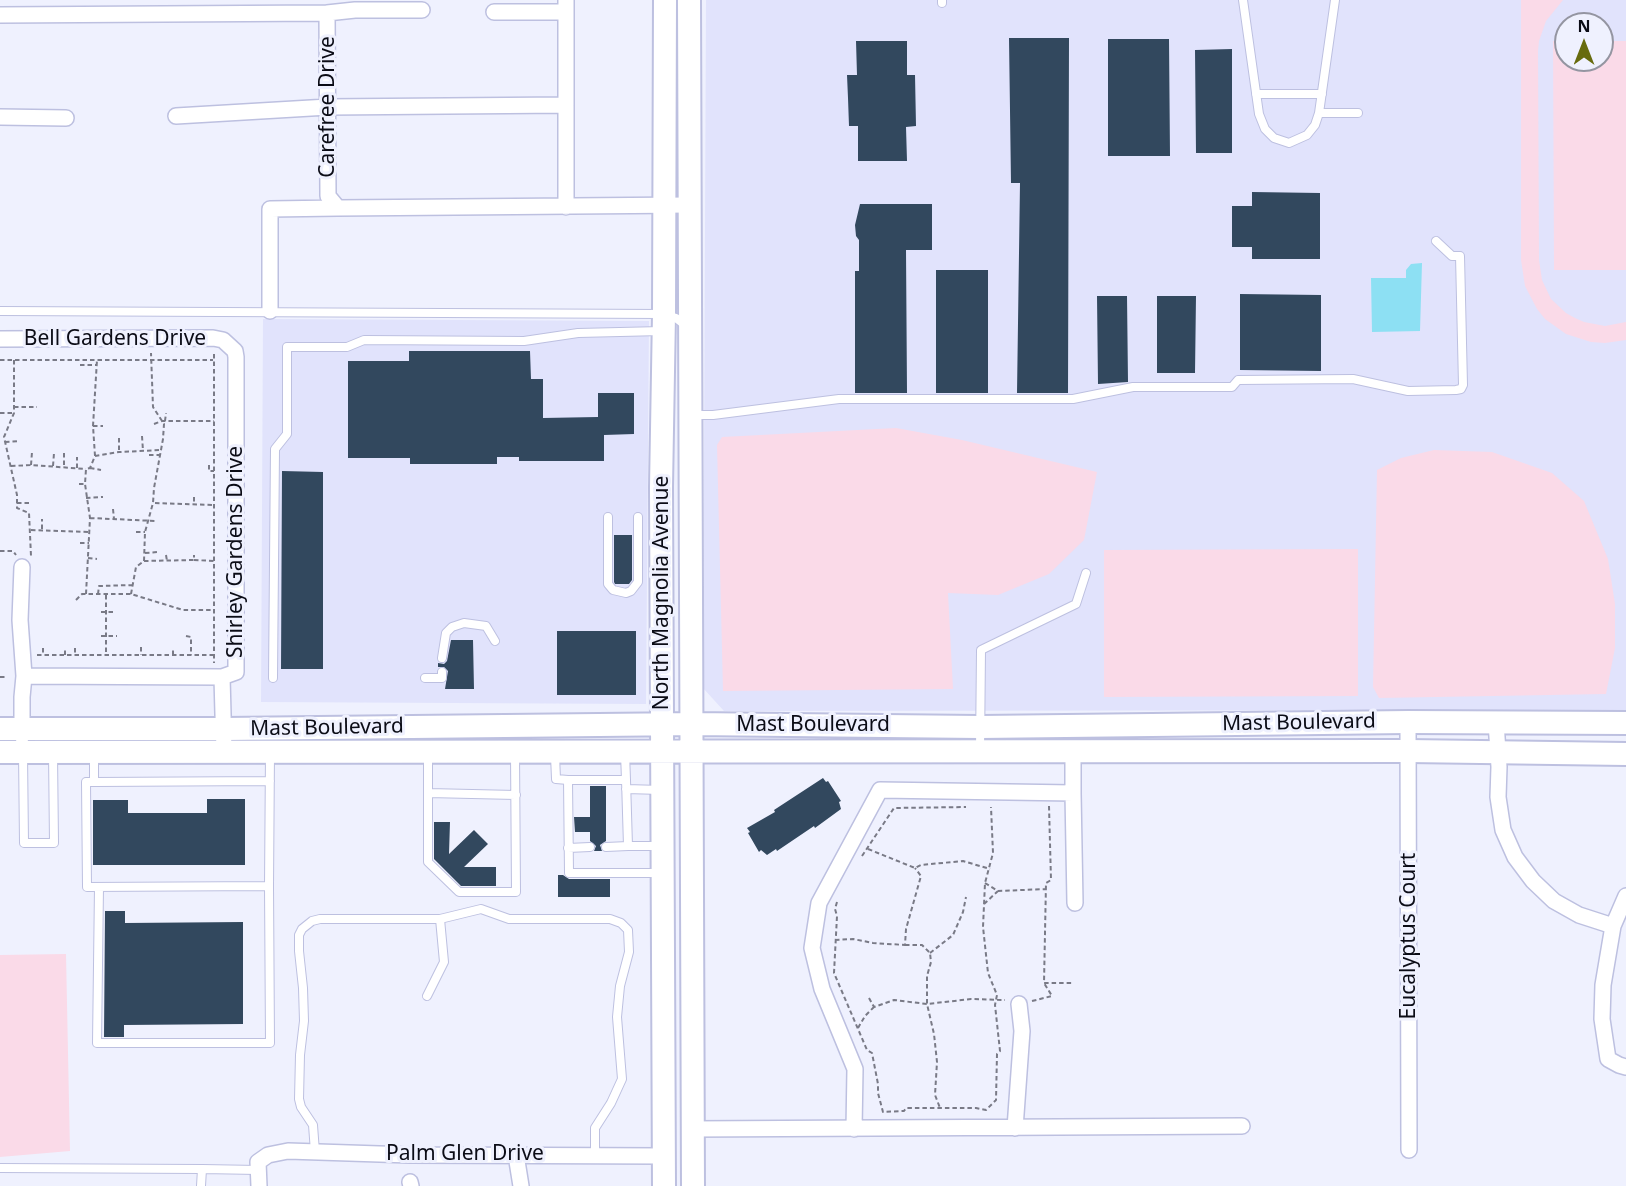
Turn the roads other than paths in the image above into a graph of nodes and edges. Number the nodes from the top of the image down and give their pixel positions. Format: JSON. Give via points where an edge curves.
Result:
{"nodes":[{"id":1,"x":665,"y":0,"type":"edge"},
{"id":2,"x":689,"y":0,"type":"edge"},
{"id":3,"x":1243,"y":2,"type":"edge"},
{"id":4,"x":1334,"y":2,"type":"edge"},
{"id":5,"x":566,"y":6,"type":"edge"},
{"id":6,"x":174,"y":7,"type":"edge"},
{"id":7,"x":272,"y":7,"type":"edge"},
{"id":8,"x":422,"y":10,"type":"dead end"},
{"id":9,"x":495,"y":12,"type":"dead end"},
{"id":10,"x":327,"y":13,"type":"junction"},
{"id":11,"x":0,"y":15,"type":"edge"},
{"id":12,"x":1256,"y":94,"type":"junction"},
{"id":13,"x":1322,"y":94,"type":"junction"},
{"id":14,"x":566,"y":105,"type":"junction"},
{"id":15,"x":328,"y":107,"type":"junction"},
{"id":16,"x":1319,"y":113,"type":"junction"},
{"id":17,"x":1358,"y":113,"type":"dead end"},
{"id":18,"x":176,"y":116,"type":"dead end"},
{"id":19,"x":0,"y":117,"type":"edge"},
{"id":20,"x":66,"y":118,"type":"dead end"},
{"id":21,"x":664,"y":206,"type":"junction"},
{"id":22,"x":690,"y":206,"type":"junction"},
{"id":23,"x":566,"y":207,"type":"junction"},
{"id":24,"x":338,"y":208,"type":"junction"},
{"id":25,"x":1436,"y":240,"type":"dead end"},
{"id":26,"x":0,"y":311,"type":"edge"},
{"id":27,"x":270,"y":311,"type":"junction"},
{"id":28,"x":664,"y":322,"type":"junction"},
{"id":29,"x":691,"y":330,"type":"junction"},
{"id":30,"x":0,"y":339,"type":"edge"},
{"id":31,"x":229,"y":344,"type":"joint"},
{"id":32,"x":692,"y":415,"type":"junction"},
{"id":33,"x":608,"y":517,"type":"dead end"},
{"id":34,"x":638,"y":517,"type":"dead end"},
{"id":35,"x":23,"y":562,"type":"road end"},
{"id":36,"x":1086,"y":573,"type":"dead end"},
{"id":37,"x":495,"y":641,"type":"dead end"},
{"id":38,"x":442,"y":658,"type":"dead end"},
{"id":39,"x":442,"y":672,"type":"dead end"},
{"id":40,"x":218,"y":673,"type":"junction"},
{"id":41,"x":24,"y":676,"type":"junction"},
{"id":42,"x":273,"y":678,"type":"dead end"},
{"id":43,"x":425,"y":678,"type":"dead end"},
{"id":44,"x":1408,"y":722,"type":"junction"},
{"id":45,"x":1496,"y":722,"type":"junction"},
{"id":46,"x":1626,"y":723,"type":"edge"},
{"id":47,"x":692,"y":724,"type":"junction"},
{"id":48,"x":663,"y":725,"type":"junction"},
{"id":49,"x":980,"y":727,"type":"junction"},
{"id":50,"x":11,"y":729,"type":"edge"},
{"id":51,"x":53,"y":729,"type":"junction"},
{"id":52,"x":224,"y":729,"type":"junction"},
{"id":53,"x":980,"y":751,"type":"junction"},
{"id":54,"x":1073,"y":751,"type":"junction"},
{"id":55,"x":0,"y":752,"type":"edge"},
{"id":56,"x":23,"y":752,"type":"junction"},
{"id":57,"x":53,"y":752,"type":"junction"},
{"id":58,"x":94,"y":752,"type":"junction"},
{"id":59,"x":224,"y":752,"type":"junction"},
{"id":60,"x":270,"y":752,"type":"junction"},
{"id":61,"x":428,"y":752,"type":"junction"},
{"id":62,"x":515,"y":752,"type":"junction"},
{"id":63,"x":555,"y":752,"type":"junction"},
{"id":64,"x":625,"y":752,"type":"junction"},
{"id":65,"x":663,"y":752,"type":"junction"},
{"id":66,"x":692,"y":752,"type":"junction"},
{"id":67,"x":1408,"y":752,"type":"junction"},
{"id":68,"x":1498,"y":754,"type":"junction"},
{"id":69,"x":1626,"y":754,"type":"edge"},
{"id":70,"x":568,"y":780,"type":"junction"},
{"id":71,"x":270,"y":781,"type":"junction"},
{"id":72,"x":94,"y":782,"type":"junction"},
{"id":73,"x":626,"y":784,"type":"junction"},
{"id":74,"x":663,"y":790,"type":"junction"},
{"id":75,"x":428,"y":793,"type":"junction"},
{"id":76,"x":1073,"y":794,"type":"junction"},
{"id":77,"x":516,"y":795,"type":"junction"},
{"id":78,"x":628,"y":846,"type":"junction"},
{"id":79,"x":663,"y":846,"type":"junction"},
{"id":80,"x":590,"y":847,"type":"dead end"},
{"id":81,"x":606,"y":847,"type":"dead end"},
{"id":82,"x":568,"y":848,"type":"junction"},
{"id":83,"x":663,"y":873,"type":"junction"},
{"id":84,"x":269,"y":886,"type":"junction"},
{"id":85,"x":99,"y":887,"type":"junction"},
{"id":86,"x":1626,"y":896,"type":"edge"},
{"id":87,"x":1075,"y":903,"type":"dead end"},
{"id":88,"x":440,"y":919,"type":"junction"},
{"id":89,"x":1613,"y":927,"type":"junction"},
{"id":90,"x":427,"y":996,"type":"dead end"},
{"id":91,"x":1019,"y":1004,"type":"dead end"},
{"id":92,"x":1626,"y":1067,"type":"edge"},
{"id":93,"x":1242,"y":1126,"type":"dead end"},
{"id":94,"x":1015,"y":1128,"type":"junction"},
{"id":95,"x":692,"y":1129,"type":"junction"},
{"id":96,"x":854,"y":1129,"type":"junction"},
{"id":97,"x":1409,"y":1150,"type":"dead end"},
{"id":98,"x":315,"y":1152,"type":"junction"},
{"id":99,"x":516,"y":1155,"type":"junction"},
{"id":100,"x":595,"y":1156,"type":"junction"},
{"id":101,"x":663,"y":1156,"type":"junction"},
{"id":102,"x":0,"y":1168,"type":"edge"},
{"id":103,"x":202,"y":1169,"type":"junction"},
{"id":104,"x":258,"y":1170,"type":"junction"},
{"id":105,"x":201,"y":1186,"type":"edge"},
{"id":106,"x":259,"y":1186,"type":"edge"},
{"id":107,"x":521,"y":1186,"type":"edge"},
{"id":108,"x":664,"y":1186,"type":"edge"},
{"id":109,"x":682,"y":1186,"type":"edge"},
{"id":110,"x":693,"y":1186,"type":"edge"}],
"edges":[{"from":1,"to":21,"type":"main road","name":"North Magnolia Avenue"},
{"from":2,"to":22,"type":"main road","name":"North Magnolia Avenue"},
{"from":3,"to":12,"type":"lane"},
{"from":4,"to":13,"type":"lane"},
{"from":5,"to":9,"type":"street"},
{"from":5,"to":14,"type":"street"},
{"from":6,"to":7,"type":"street","name":"Carefree Drive"},
{"from":6,"to":11,"type":"street","name":"Carefree Drive"},
{"from":7,"to":10,"type":"street","name":"Carefree Drive"},
{"from":8,"to":10,"type":"street"},
{"from":10,"to":15,"type":"street","name":"Carefree Drive"},
{"from":12,"to":13,"type":"lane"},
{"from":12,"to":16,"type":"lane","via":[[1265,129],[1274,138],[1289,143],[1308,135]]},
{"from":13,"to":16,"type":"lane"},
{"from":14,"to":15,"type":"street"},
{"from":14,"to":23,"type":"street"},
{"from":15,"to":18,"type":"street"},
{"from":15,"to":24,"type":"street","name":"Carefree Drive","via":[[328,196]]},
{"from":16,"to":17,"type":"lane"},
{"from":19,"to":20,"type":"street"},
{"from":21,"to":22,"type":"street","name":"Carefree Drive"},
{"from":21,"to":23,"type":"street","name":"Carefree Drive"},
{"from":21,"to":28,"type":"main road","name":"North Magnolia Avenue"},
{"from":22,"to":29,"type":"main road","name":"North Magnolia Avenue"},
{"from":23,"to":24,"type":"street","name":"Carefree Drive"},
{"from":24,"to":27,"type":"street","via":[[270,209]]},
{"from":25,"to":32,"type":"lane","via":[[1452,256],[1460,256],[1463,385],[1456,390],[1408,391],[1353,379],[1238,380],[1232,387],[1132,387],[1073,399],[839,399]]},
{"from":26,"to":27,"type":"lane"},
{"from":27,"to":28,"type":"lane"},
{"from":28,"to":29,"type":"lane","via":[[676,318]]},
{"from":28,"to":42,"type":"lane","via":[[524,341],[364,340],[347,347],[287,346],[286,434],[275,449]]},
{"from":28,"to":48,"type":"main road","name":"North Magnolia Avenue"},
{"from":29,"to":32,"type":"main road","name":"North Magnolia Avenue"},
{"from":30,"to":31,"type":"street","name":"Bell Gardens Drive","via":[[213,338]]},
{"from":31,"to":40,"type":"street","name":"Shirley Gardens Drive","via":[[236,357],[236,672]]},
{"from":32,"to":47,"type":"main road","name":"North Magnolia Avenue"},
{"from":33,"to":34,"type":"lane","via":[[609,584],[613,590],[626,593],[638,582]]},
{"from":35,"to":41,"type":"street","via":[[20,620]]},
{"from":36,"to":49,"type":"lane","via":[[1076,604],[981,650]]},
{"from":37,"to":38,"type":"lane","via":[[486,626],[464,623],[446,633]]},
{"from":39,"to":43,"type":"lane","via":[[442,678]]},
{"from":40,"to":41,"type":"street"},
{"from":40,"to":52,"type":"street","name":"Shirley Gardens Drive"},
{"from":41,"to":50,"type":"street","via":[[22,697]]},
{"from":44,"to":45,"type":"main road","name":"Mast Boulevard"},
{"from":44,"to":49,"type":"main road","name":"Mast Boulevard"},
{"from":44,"to":67,"type":"street","name":"Eucalyptus Court"},
{"from":45,"to":46,"type":"main road","name":"Mast Boulevard"},
{"from":45,"to":68,"type":"street"},
{"from":47,"to":48,"type":"main road","name":"Mast Boulevard"},
{"from":47,"to":49,"type":"main road","name":"Mast Boulevard"},
{"from":47,"to":66,"type":"main road","name":"North Magnolia Avenue"},
{"from":48,"to":52,"type":"main road","name":"Mast Boulevard"},
{"from":48,"to":65,"type":"main road","name":"North Magnolia Avenue"},
{"from":49,"to":53,"type":"lane"},
{"from":50,"to":51,"type":"main road","name":"Mast Boulevard"},
{"from":50,"to":56,"type":"street"},
{"from":51,"to":52,"type":"main road","name":"Mast Boulevard"},
{"from":51,"to":57,"type":"lane"},
{"from":52,"to":59,"type":"street","name":"Shirley Gardens Drive"},
{"from":53,"to":54,"type":"main road","name":"Mast Boulevard"},
{"from":53,"to":66,"type":"main road","name":"Mast Boulevard"},
{"from":54,"to":67,"type":"main road","name":"Mast Boulevard"},
{"from":54,"to":76,"type":"street"},
{"from":55,"to":56,"type":"main road","name":"Mast Boulevard"},
{"from":56,"to":57,"type":"main road","name":"Mast Boulevard"},
{"from":56,"to":57,"type":"lane","via":[[24,843],[54,843]]},
{"from":57,"to":58,"type":"main road","name":"Mast Boulevard"},
{"from":58,"to":59,"type":"main road","name":"Mast Boulevard"},
{"from":58,"to":72,"type":"lane"},
{"from":59,"to":60,"type":"main road","name":"Mast Boulevard"},
{"from":60,"to":61,"type":"main road","name":"Mast Boulevard"},
{"from":60,"to":71,"type":"lane"},
{"from":61,"to":62,"type":"main road","name":"Mast Boulevard"},
{"from":61,"to":75,"type":"lane"},
{"from":62,"to":63,"type":"main road","name":"Mast Boulevard"},
{"from":62,"to":77,"type":"lane"},
{"from":63,"to":64,"type":"main road","name":"Mast Boulevard"},
{"from":63,"to":70,"type":"lane","via":[[556,779]]},
{"from":64,"to":65,"type":"main road","name":"Mast Boulevard"},
{"from":64,"to":73,"type":"lane"},
{"from":65,"to":66,"type":"main road","name":"Mast Boulevard"},
{"from":65,"to":74,"type":"main road","name":"North Magnolia Avenue"},
{"from":66,"to":95,"type":"main road","name":"North Magnolia Avenue"},
{"from":67,"to":68,"type":"main road","name":"Mast Boulevard"},
{"from":67,"to":97,"type":"street","name":"Eucalyptus Court"},
{"from":68,"to":69,"type":"main road","name":"Mast Boulevard"},
{"from":68,"to":89,"type":"street","via":[[1503,830],[1519,863],[1554,901]]},
{"from":70,"to":73,"type":"lane"},
{"from":70,"to":82,"type":"lane"},
{"from":71,"to":72,"type":"lane"},
{"from":71,"to":84,"type":"lane"},
{"from":72,"to":85,"type":"lane","via":[[86,782],[87,887]]},
{"from":73,"to":74,"type":"lane"},
{"from":73,"to":78,"type":"lane"},
{"from":74,"to":79,"type":"main road","name":"North Magnolia Avenue"},
{"from":75,"to":77,"type":"lane"},
{"from":75,"to":77,"type":"lane","via":[[428,862],[459,892],[516,892]]},
{"from":76,"to":87,"type":"street"},
{"from":76,"to":96,"type":"street","via":[[880,790],[819,903],[812,948],[822,989],[855,1069]]},
{"from":78,"to":79,"type":"lane"},
{"from":78,"to":81,"type":"lane"},
{"from":79,"to":83,"type":"main road","name":"North Magnolia Avenue"},
{"from":80,"to":82,"type":"lane"},
{"from":82,"to":83,"type":"lane","via":[[568,873]]},
{"from":83,"to":101,"type":"main road","name":"North Magnolia Avenue"},
{"from":84,"to":85,"type":"lane"},
{"from":84,"to":85,"type":"lane","via":[[270,1043],[97,1043]]},
{"from":86,"to":89,"type":"street"},
{"from":88,"to":90,"type":"lane","via":[[444,962]]},
{"from":88,"to":98,"type":"lane","via":[[320,919],[302,929],[299,951],[304,1021],[299,1099],[314,1125]]},
{"from":88,"to":100,"type":"lane","via":[[481,909],[509,919],[610,919],[628,930],[629,952],[617,1017],[622,1079],[595,1128]]},
{"from":89,"to":92,"type":"street","via":[[1602,991],[1602,1019],[1608,1059]]},
{"from":91,"to":94,"type":"street","via":[[1022,1031]]},
{"from":93,"to":94,"type":"street"},
{"from":94,"to":96,"type":"street"},
{"from":95,"to":96,"type":"street"},
{"from":95,"to":110,"type":"main road","name":"North Magnolia Avenue"},
{"from":98,"to":99,"type":"street","name":"Palm Glen Drive"},
{"from":98,"to":104,"type":"street","name":"Palm Glen Drive","via":[[268,1155],[258,1162]]},
{"from":99,"to":100,"type":"street","name":"Palm Glen Drive"},
{"from":99,"to":107,"type":"street"},
{"from":100,"to":101,"type":"street","name":"Palm Glen Drive"},
{"from":101,"to":108,"type":"main road","name":"North Magnolia Avenue"},
{"from":101,"to":109,"type":"main road","via":[[679,1160]]},
{"from":102,"to":103,"type":"lane"},
{"from":103,"to":104,"type":"lane"},
{"from":103,"to":105,"type":"lane"},
{"from":104,"to":106,"type":"street"}]}
